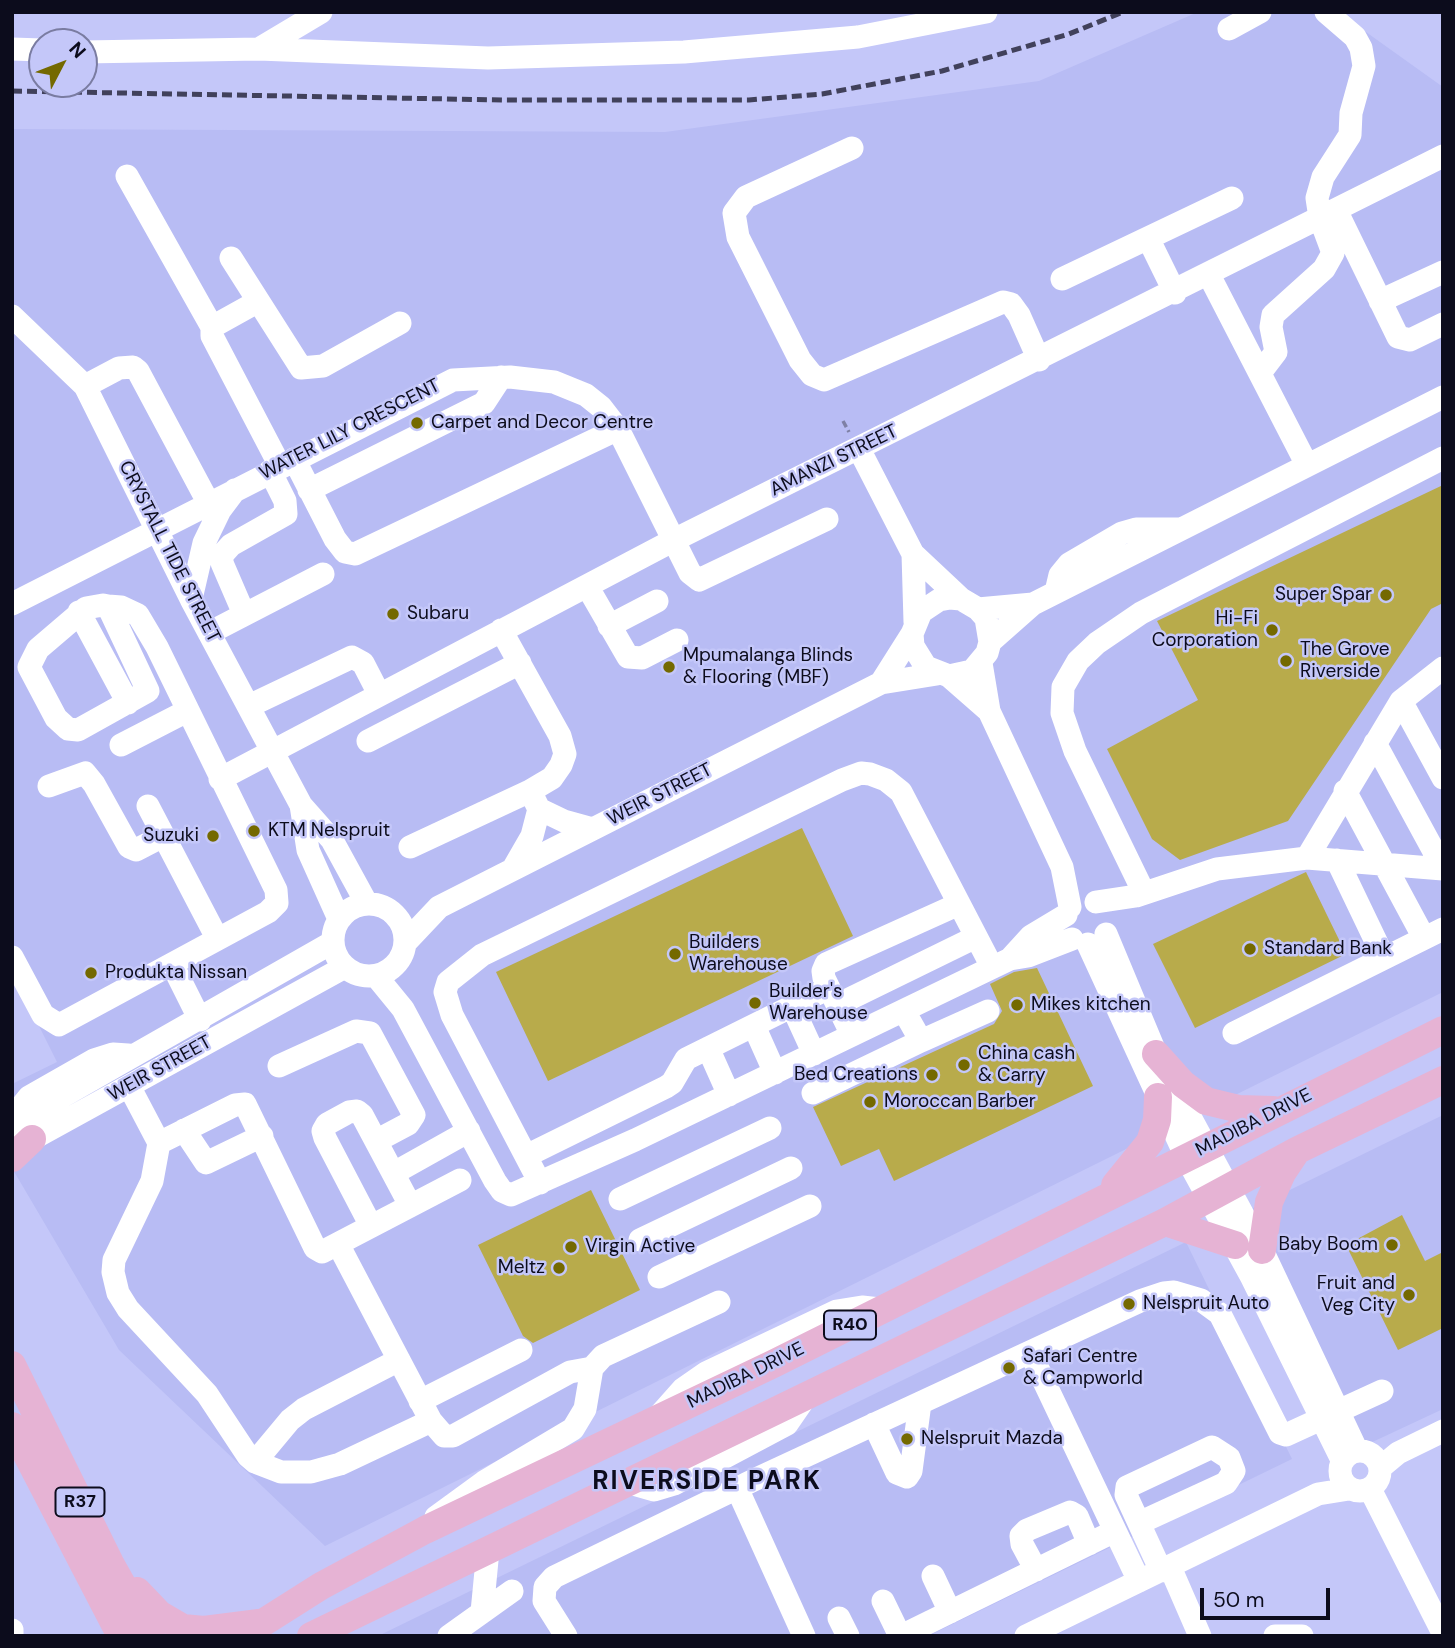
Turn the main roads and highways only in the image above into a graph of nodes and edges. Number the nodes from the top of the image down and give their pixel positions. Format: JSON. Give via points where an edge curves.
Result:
{"nodes":[{"id":1,"x":1443,"y":1030,"type":"edge"},
{"id":2,"x":1156,"y":1054,"type":"road end"},
{"id":3,"x":1443,"y":1080,"type":"edge"},
{"id":4,"x":1158,"y":1097,"type":"road end"},
{"id":5,"x":1279,"y":1110,"type":"junction"},
{"id":6,"x":1298,"y":1150,"type":"junction"},
{"id":7,"x":1103,"y":1198,"type":"junction"},
{"id":8,"x":1165,"y":1222,"type":"junction"},
{"id":9,"x":1235,"y":1245,"type":"road end"},
{"id":10,"x":1262,"y":1250,"type":"road end"},
{"id":11,"x":12,"y":1365,"type":"edge"},
{"id":12,"x":12,"y":1426,"type":"edge"},
{"id":13,"x":110,"y":1563,"type":"junction"},
{"id":14,"x":114,"y":1628,"type":"edge"},
{"id":15,"x":251,"y":1630,"type":"edge"},
{"id":16,"x":151,"y":1636,"type":"edge"},
{"id":17,"x":311,"y":1636,"type":"edge"}],
"edges":[{"from":1,"to":5,"type":"main road","name":"MADIBA DRIVE","number":"R40"},
{"from":2,"to":5,"type":"main road","via":[[1206,1101],[1246,1110]]},
{"from":3,"to":6,"type":"main road","number":"R40"},
{"from":4,"to":7,"type":"main road","via":[[1150,1142]]},
{"from":5,"to":7,"type":"main road","name":"MADIBA DRIVE","number":"R40"},
{"from":6,"to":8,"type":"main road","number":"R40"},
{"from":6,"to":10,"type":"main road","via":[[1269,1202]]},
{"from":7,"to":15,"type":"main road","name":"MADIBA DRIVE","number":"R40","via":[[425,1530]]},
{"from":8,"to":9,"type":"main road"},
{"from":8,"to":17,"type":"main road","number":"R40"},
{"from":11,"to":13,"type":"main road","number":"R37"},
{"from":12,"to":14,"type":"main road","number":"R37"},
{"from":13,"to":15,"type":"main road","via":[[176,1626]]},
{"from":13,"to":16,"type":"main road","number":"R37"}]}
